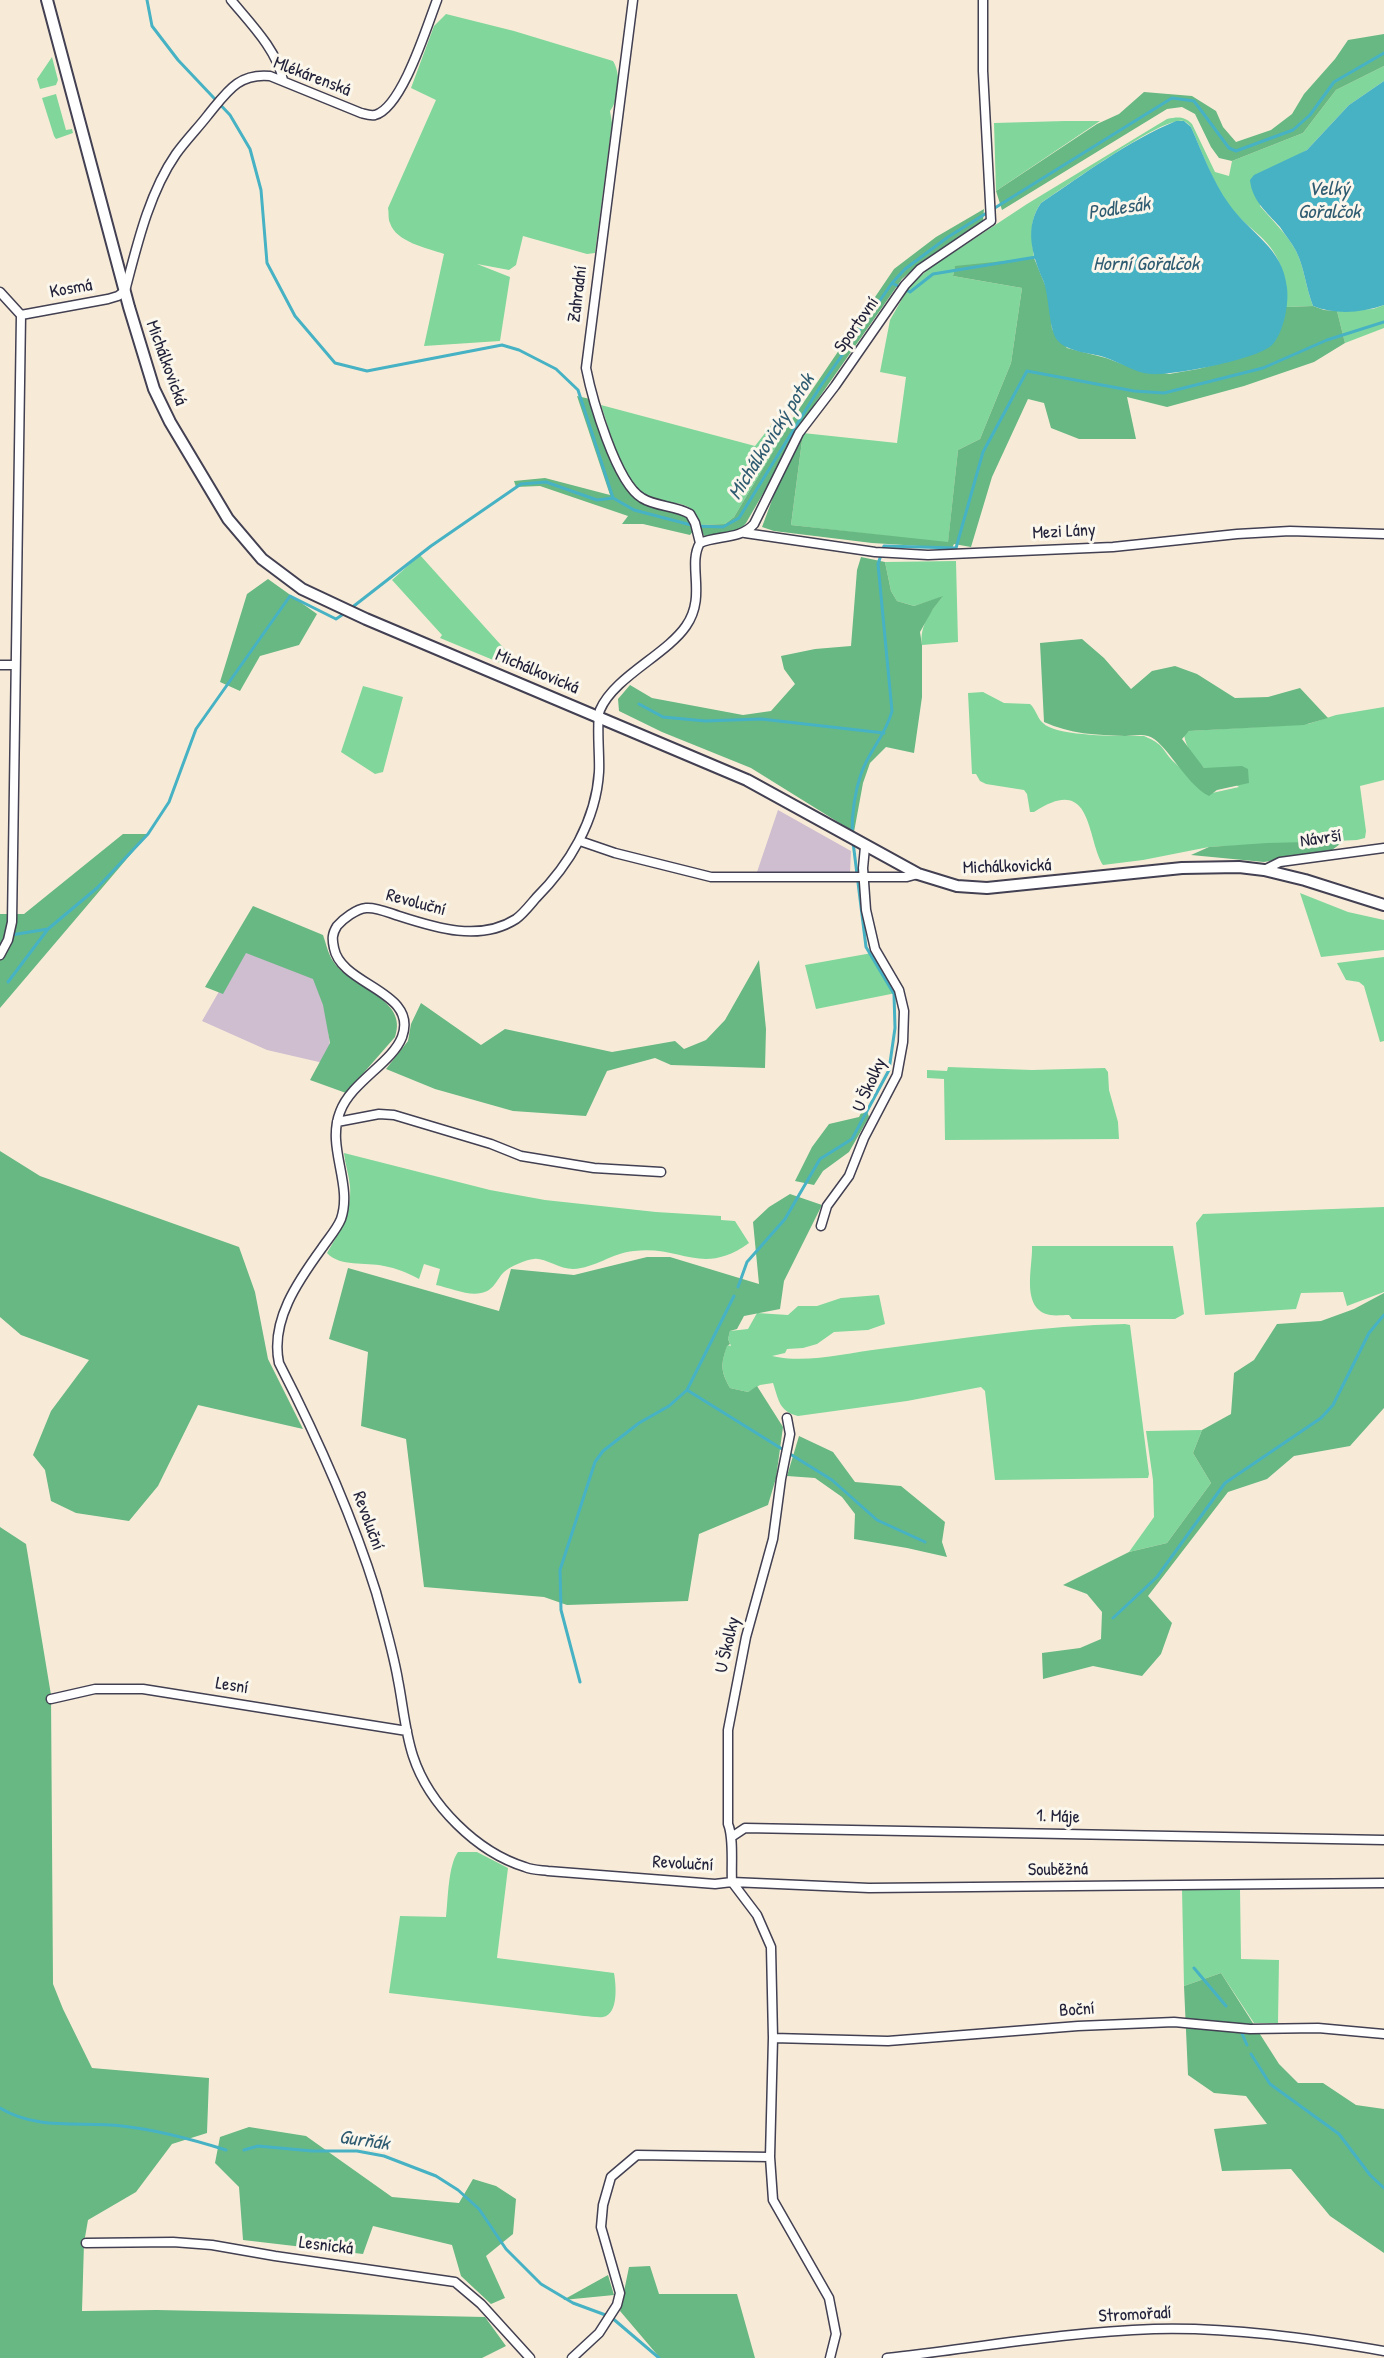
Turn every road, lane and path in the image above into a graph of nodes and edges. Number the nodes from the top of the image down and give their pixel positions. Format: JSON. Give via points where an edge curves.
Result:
{"nodes":[{"id":1,"x":47,"y":0,"type":"edge"},
{"id":2,"x":231,"y":0,"type":"edge"},
{"id":3,"x":437,"y":0,"type":"edge"},
{"id":4,"x":633,"y":0,"type":"edge"},
{"id":5,"x":983,"y":0,"type":"edge"},
{"id":6,"x":283,"y":80,"type":"junction"},
{"id":7,"x":125,"y":291,"type":"junction"},
{"id":8,"x":0,"y":292,"type":"edge"},
{"id":9,"x":21,"y":315,"type":"junction"},
{"id":10,"x":745,"y":533,"type":"junction"},
{"id":11,"x":1384,"y":534,"type":"edge"},
{"id":12,"x":698,"y":539,"type":"junction"},
{"id":13,"x":0,"y":665,"type":"edge"},
{"id":14,"x":15,"y":665,"type":"junction"},
{"id":15,"x":598,"y":716,"type":"junction"},
{"id":16,"x":580,"y":841,"type":"junction"},
{"id":17,"x":865,"y":847,"type":"junction"},
{"id":18,"x":1384,"y":848,"type":"edge"},
{"id":19,"x":1264,"y":870,"type":"junction"},
{"id":20,"x":918,"y":874,"type":"junction"},
{"id":21,"x":865,"y":877,"type":"junction"},
{"id":22,"x":1384,"y":905,"type":"edge"},
{"id":23,"x":0,"y":955,"type":"edge"},
{"id":24,"x":337,"y":1122,"type":"junction"},
{"id":25,"x":661,"y":1172,"type":"dead end"},
{"id":26,"x":821,"y":1226,"type":"dead end"},
{"id":27,"x":787,"y":1418,"type":"dead end"},
{"id":28,"x":51,"y":1699,"type":"dead end"},
{"id":29,"x":407,"y":1731,"type":"junction"},
{"id":30,"x":733,"y":1836,"type":"junction"},
{"id":31,"x":1384,"y":1840,"type":"edge"},
{"id":32,"x":732,"y":1882,"type":"junction"},
{"id":33,"x":1384,"y":1883,"type":"edge"},
{"id":34,"x":1384,"y":2034,"type":"edge"},
{"id":35,"x":773,"y":2038,"type":"junction"},
{"id":36,"x":770,"y":2157,"type":"junction"},
{"id":37,"x":86,"y":2243,"type":"dead end"},
{"id":38,"x":1384,"y":2351,"type":"edge"},
{"id":39,"x":530,"y":2358,"type":"edge"},
{"id":40,"x":572,"y":2358,"type":"edge"},
{"id":41,"x":830,"y":2358,"type":"edge"},
{"id":42,"x":887,"y":2358,"type":"edge"}],
"edges":[{"from":1,"to":7,"type":"street","name":"Michálkovická"},
{"from":2,"to":6,"type":"street","via":[[268,49]]},
{"from":3,"to":6,"type":"street","name":"Mlékárenská","via":[[401,91],[382,111],[368,115],[354,111]]},
{"from":4,"to":12,"type":"street","name":"Zahradní","via":[[586,368],[592,395],[630,488],[639,497],[685,511],[696,523]]},
{"from":5,"to":10,"type":"street","name":"Sportovní","via":[[992,221],[920,269],[905,285],[799,434],[753,525]]},
{"from":6,"to":7,"type":"street","name":"Mlékárenská","via":[[257,75],[246,78],[225,94],[176,155],[149,212]]},
{"from":7,"to":9,"type":"street","name":"Kosmá","via":[[108,299]]},
{"from":7,"to":15,"type":"street","name":"Michálkovická","via":[[154,389],[170,422],[228,519],[262,559],[302,589],[366,619]]},
{"from":8,"to":9,"type":"street"},
{"from":9,"to":14,"type":"street"},
{"from":10,"to":11,"type":"street","name":"Mezi Lány","via":[[875,552],[928,555],[1113,547],[1290,531]]},
{"from":10,"to":12,"type":"street"},
{"from":12,"to":15,"type":"street","via":[[696,602],[687,625],[623,681]]},
{"from":13,"to":14,"type":"street"},
{"from":14,"to":23,"type":"street","via":[[12,922]]},
{"from":15,"to":16,"type":"street","name":"Revoluční","via":[[599,781]]},
{"from":15,"to":17,"type":"street","name":"Michálkovická","via":[[747,780]]},
{"from":16,"to":21,"type":"street","via":[[615,854],[711,877]]},
{"from":16,"to":24,"type":"street","name":"Revoluční","via":[[546,889],[517,918],[489,930],[432,927],[364,908],[338,924],[332,936],[334,952],[353,975],[390,998],[402,1014],[404,1030],[401,1040],[346,1101]]},
{"from":17,"to":20,"type":"street","name":"Michálkovická"},
{"from":17,"to":21,"type":"street","name":"U Školky"},
{"from":18,"to":19,"type":"street","name":"Návrší","via":[[1280,862]]},
{"from":19,"to":20,"type":"street","name":"Michálkovická","via":[[1213,866],[987,888],[957,886]]},
{"from":19,"to":22,"type":"street","name":"Michálkovická"},
{"from":20,"to":21,"type":"street"},
{"from":21,"to":26,"type":"street","name":"U Školky","via":[[866,910],[875,950],[899,990],[904,1011],[903,1042],[897,1075],[849,1176],[827,1206]]},
{"from":24,"to":25,"type":"street","via":[[394,1114],[521,1156],[594,1168]]},
{"from":24,"to":29,"type":"street","name":"Revoluční","via":[[336,1140],[346,1199],[340,1222],[293,1293],[278,1326],[276,1348],[279,1363],[329,1465],[358,1538],[398,1676]]},
{"from":27,"to":30,"type":"street","name":"U Školky","via":[[790,1434],[773,1539],[746,1637],[728,1730],[728,1824]]},
{"from":28,"to":29,"type":"street","name":"Lesní","via":[[95,1689],[143,1689]]},
{"from":29,"to":32,"type":"street","name":"Revoluční","via":[[417,1765],[434,1795],[468,1834],[498,1855],[527,1868],[548,1871],[715,1884]]},
{"from":30,"to":31,"type":"street","name":"1. Máje","via":[[745,1828]]},
{"from":30,"to":32,"type":"street","name":"U Školky"},
{"from":32,"to":33,"type":"street","name":"Souběžná","via":[[869,1888]]},
{"from":32,"to":35,"type":"street","name":"Revoluční","via":[[757,1915],[771,1947]]},
{"from":34,"to":35,"type":"street","name":"Boční","via":[[1318,2028],[1250,2030],[1164,2022],[888,2041]]},
{"from":35,"to":36,"type":"street","name":"Revoluční"},
{"from":36,"to":40,"type":"street","via":[[637,2155],[611,2177],[601,2227],[620,2293],[599,2333]]},
{"from":36,"to":41,"type":"street","name":"Revoluční","via":[[773,2200],[829,2298],[836,2334]]},
{"from":37,"to":39,"type":"street","name":"Lesnická","via":[[212,2245],[455,2282],[481,2304]]},
{"from":38,"to":42,"type":"street","name":"Stromořadí","via":[[1217,2330],[1152,2329]]}]}
